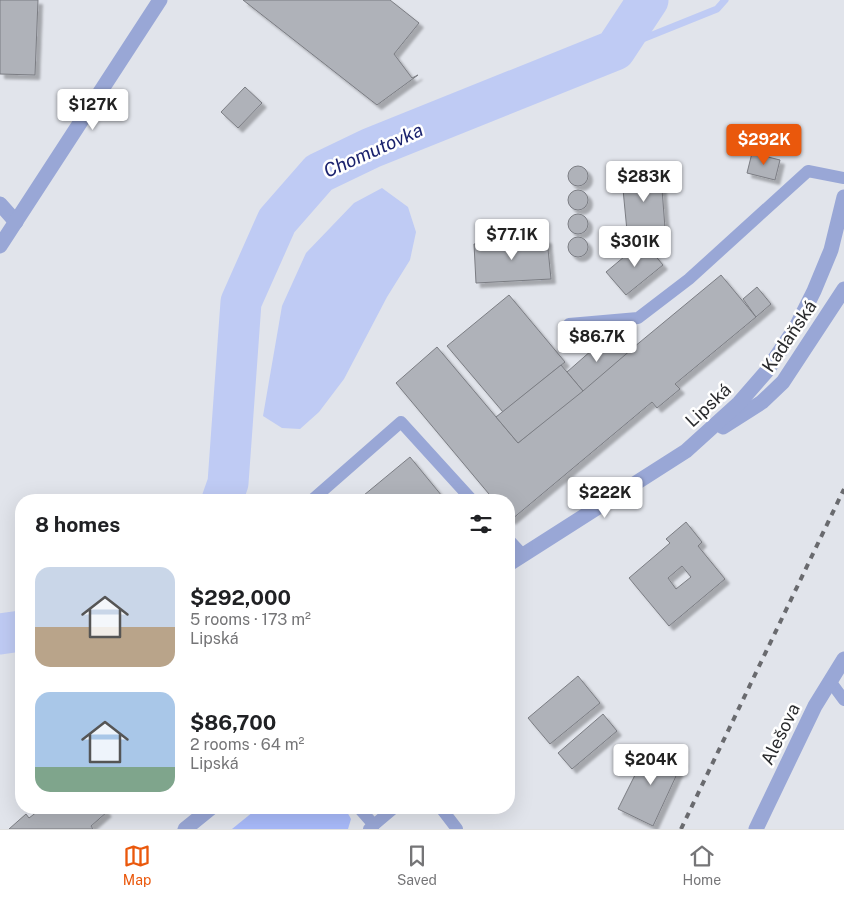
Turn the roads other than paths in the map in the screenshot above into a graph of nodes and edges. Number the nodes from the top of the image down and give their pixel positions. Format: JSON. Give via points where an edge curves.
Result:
{"nodes":[{"id":1,"x":160,"y":0,"type":"edge"},
{"id":2,"x":844,"y":178,"type":"edge"},
{"id":3,"x":844,"y":197,"type":"edge"},
{"id":4,"x":0,"y":204,"type":"edge"},
{"id":5,"x":16,"y":222,"type":"junction"},
{"id":6,"x":0,"y":246,"type":"edge"},
{"id":7,"x":844,"y":289,"type":"edge"},
{"id":8,"x":569,"y":324,"type":"dead end"},
{"id":9,"x":686,"y":451,"type":"junction"},
{"id":10,"x":319,"y":494,"type":"edge"},
{"id":11,"x":467,"y":494,"type":"edge"},
{"id":12,"x":515,"y":546,"type":"edge"},
{"id":13,"x":522,"y":554,"type":"junction"},
{"id":14,"x":515,"y":559,"type":"edge"},
{"id":15,"x":844,"y":658,"type":"edge"},
{"id":16,"x":830,"y":681,"type":"junction"},
{"id":17,"x":844,"y":700,"type":"edge"},
{"id":18,"x":204,"y":814,"type":"edge"},
{"id":19,"x":363,"y":814,"type":"edge"},
{"id":20,"x":387,"y":814,"type":"edge"},
{"id":21,"x":446,"y":814,"type":"edge"},
{"id":22,"x":371,"y":827,"type":"edge"},
{"id":23,"x":186,"y":829,"type":"edge"},
{"id":24,"x":457,"y":829,"type":"edge"},
{"id":25,"x":756,"y":829,"type":"edge"}],
"edges":[{"from":1,"to":5,"type":"street"},
{"from":2,"to":8,"type":"lane","via":[[808,171],[690,279],[638,318]]},
{"from":3,"to":9,"type":"street","name":"Lipská","via":[[831,250],[796,327],[766,372],[739,403]]},
{"from":4,"to":5,"type":"street"},
{"from":5,"to":6,"type":"street"},
{"from":7,"to":9,"type":"street","name":"Kadaňská","via":[[783,382],[762,402]]},
{"from":9,"to":13,"type":"street","name":"Lipská"},
{"from":10,"to":11,"type":"lane","via":[[401,422]]},
{"from":12,"to":13,"type":"lane"},
{"from":13,"to":14,"type":"street","name":"Lipská"},
{"from":15,"to":16,"type":"street","name":"Alešova"},
{"from":16,"to":17,"type":"lane"},
{"from":16,"to":25,"type":"street","name":"Alešova"},
{"from":18,"to":23,"type":"street"},
{"from":19,"to":22,"type":"lane"},
{"from":20,"to":22,"type":"lane"},
{"from":21,"to":24,"type":"lane"}]}
